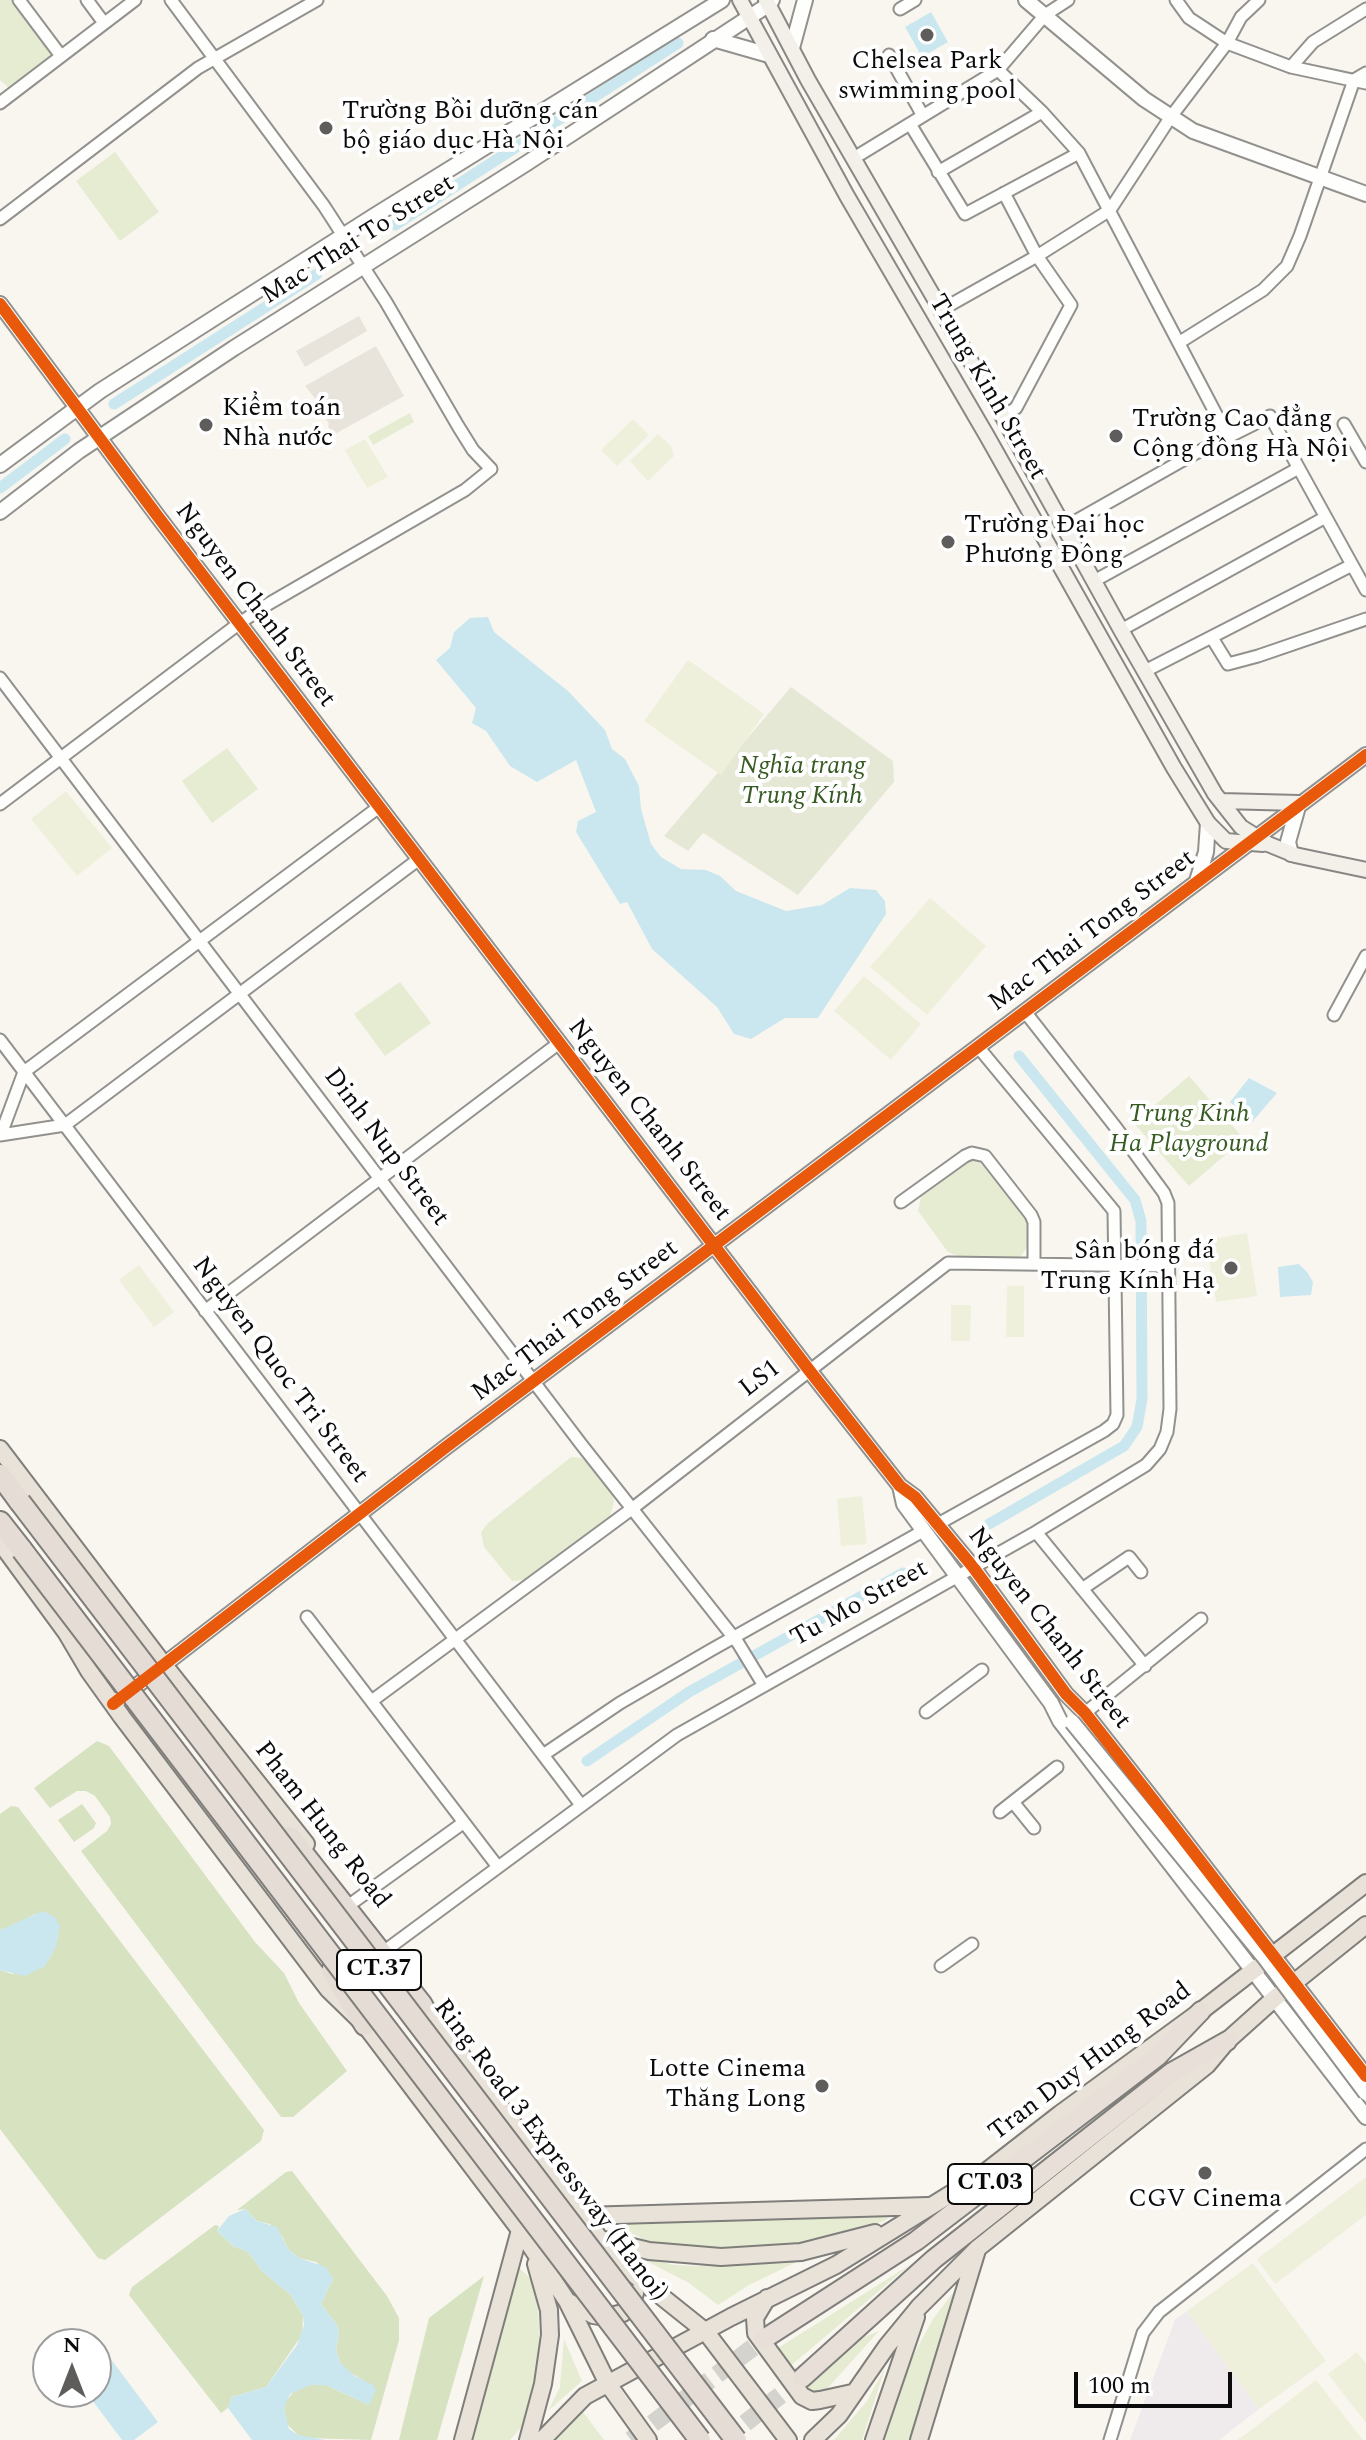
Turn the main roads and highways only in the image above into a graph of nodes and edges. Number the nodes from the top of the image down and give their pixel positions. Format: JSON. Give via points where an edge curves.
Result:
{"nodes":[{"id":1,"x":740,"y":0,"type":"edge"},
{"id":2,"x":769,"y":2,"type":"edge"},
{"id":3,"x":1221,"y":801,"type":"junction"},
{"id":4,"x":1299,"y":803,"type":"road end"},
{"id":5,"x":1256,"y":841,"type":"junction"},
{"id":6,"x":1366,"y":870,"type":"edge"},
{"id":7,"x":0,"y":1449,"type":"edge"},
{"id":8,"x":0,"y":1475,"type":"edge"},
{"id":9,"x":20,"y":1502,"type":"junction"},
{"id":10,"x":0,"y":1522,"type":"edge"},
{"id":11,"x":0,"y":1542,"type":"edge"},
{"id":12,"x":22,"y":1550,"type":"junction"},
{"id":13,"x":1366,"y":1883,"type":"edge"},
{"id":14,"x":1366,"y":1925,"type":"edge"},
{"id":15,"x":422,"y":2005,"type":"junction"},
{"id":16,"x":1201,"y":2011,"type":"junction"},
{"id":17,"x":365,"y":2025,"type":"junction"},
{"id":18,"x":1227,"y":2041,"type":"junction"},
{"id":19,"x":931,"y":2205,"type":"junction"},
{"id":20,"x":582,"y":2216,"type":"junction"},
{"id":21,"x":899,"y":2225,"type":"junction"},
{"id":22,"x":520,"y":2230,"type":"junction"},
{"id":23,"x":600,"y":2239,"type":"junction"},
{"id":24,"x":978,"y":2248,"type":"junction"},
{"id":25,"x":533,"y":2251,"type":"junction"},
{"id":26,"x":631,"y":2272,"type":"junction"},
{"id":27,"x":768,"y":2297,"type":"junction"},
{"id":28,"x":567,"y":2301,"type":"junction"},
{"id":29,"x":919,"y":2307,"type":"junction"},
{"id":30,"x":706,"y":2332,"type":"junction"},
{"id":31,"x":764,"y":2339,"type":"tunnel mouth"},
{"id":32,"x":802,"y":2378,"type":"tunnel mouth"},
{"id":33,"x":608,"y":2384,"type":"junction"},
{"id":34,"x":852,"y":2393,"type":"junction"},
{"id":35,"x":463,"y":2440,"type":"edge"},
{"id":36,"x":528,"y":2440,"type":"edge"},
{"id":37,"x":542,"y":2440,"type":"edge"},
{"id":38,"x":648,"y":2440,"type":"edge"},
{"id":39,"x":700,"y":2440,"type":"edge"},
{"id":40,"x":736,"y":2440,"type":"edge"},
{"id":41,"x":788,"y":2440,"type":"edge"},
{"id":42,"x":813,"y":2440,"type":"edge"},
{"id":43,"x":874,"y":2440,"type":"edge"},
{"id":44,"x":919,"y":2440,"type":"edge"}],
"edges":[{"from":1,"to":5,"type":"main road","name":"Trung Kinh Street","via":[[1208,823],[1226,841]]},
{"from":2,"to":3,"type":"main road","name":"Trung Kinh Street"},
{"from":3,"to":4,"type":"main road"},
{"from":3,"to":5,"type":"main road","name":"Trung Kinh Street"},
{"from":5,"to":6,"type":"main road","name":"Trung Kinh Street"},
{"from":7,"to":15,"type":"main road","name":"Pham Hung Road","via":[[352,1903]]},
{"from":8,"to":9,"type":"highway","name":"Ring Road 3 Expressway (Hanoi)","number":"CT.37"},
{"from":9,"to":15,"type":"highway","bridge":true,"via":[[56,1533]]},
{"from":9,"to":40,"type":"highway","name":"Ring Road 3 Expressway (Hanoi)","number":"CT.37","bridge":true},
{"from":10,"to":12,"type":"highway","name":"Ring Road 3 Expressway (Hanoi)","number":"CT.37"},
{"from":11,"to":17,"type":"main road","via":[[113,1704],[328,1989]]},
{"from":12,"to":17,"type":"highway","bridge":true,"via":[[139,1720],[339,1980]]},
{"from":12,"to":39,"type":"highway","name":"Ring Road 3 Expressway (Hanoi)","number":"CT.37","bridge":true},
{"from":13,"to":16,"type":"main road","name":"Tran Duy Hung Road"},
{"from":14,"to":18,"type":"main road"},
{"from":15,"to":20,"type":"main road","name":"Pham Hung Road"},
{"from":16,"to":19,"type":"main road","name":"Tran Duy Hung Road","via":[[983,2174]]},
{"from":16,"to":31,"type":"highway","number":"CT.03","via":[[1158,2056],[916,2241]]},
{"from":17,"to":22,"type":"main road"},
{"from":18,"to":24,"type":"main road","via":[[1207,2065]]},
{"from":18,"to":32,"type":"highway","number":"CT.03","via":[[1172,2072],[934,2259]]},
{"from":19,"to":20,"type":"main road"},
{"from":19,"to":21,"type":"main road","name":"Tran Duy Hung Road"},
{"from":20,"to":23,"type":"main road","name":"Pham Hung Road"},
{"from":21,"to":23,"type":"main road","via":[[801,2252],[735,2257],[649,2251]]},
{"from":21,"to":27,"type":"main road","name":"Tran Duy Hung Road","via":[[836,2265]]},
{"from":22,"to":25,"type":"main road"},
{"from":22,"to":35,"type":"main road"},
{"from":23,"to":26,"type":"main road","name":"Pham Hung Road"},
{"from":24,"to":29,"type":"main road"},
{"from":24,"to":44,"type":"main road"},
{"from":25,"to":28,"type":"main road"},
{"from":25,"to":36,"type":"main road","via":[[550,2335]]},
{"from":26,"to":28,"type":"main road","via":[[634,2300],[623,2313],[593,2315]]},
{"from":26,"to":30,"type":"main road","name":"Pham Hung Road"},
{"from":27,"to":30,"type":"main road","name":"Tran Duy Hung Road"},
{"from":27,"to":34,"type":"main road","via":[[755,2318],[756,2333],[802,2396],[812,2401]]},
{"from":28,"to":33,"type":"main road"},
{"from":29,"to":34,"type":"main road"},
{"from":29,"to":43,"type":"main road"},
{"from":30,"to":33,"type":"main road","name":"Tran Duy Hung Road"},
{"from":30,"to":41,"type":"main road","name":"Pham Hung Road"},
{"from":33,"to":37,"type":"main road","name":"Tran Duy Hung Road","via":[[585,2396]]},
{"from":33,"to":38,"type":"main road"},
{"from":34,"to":42,"type":"main road","via":[[839,2415]]}]}
